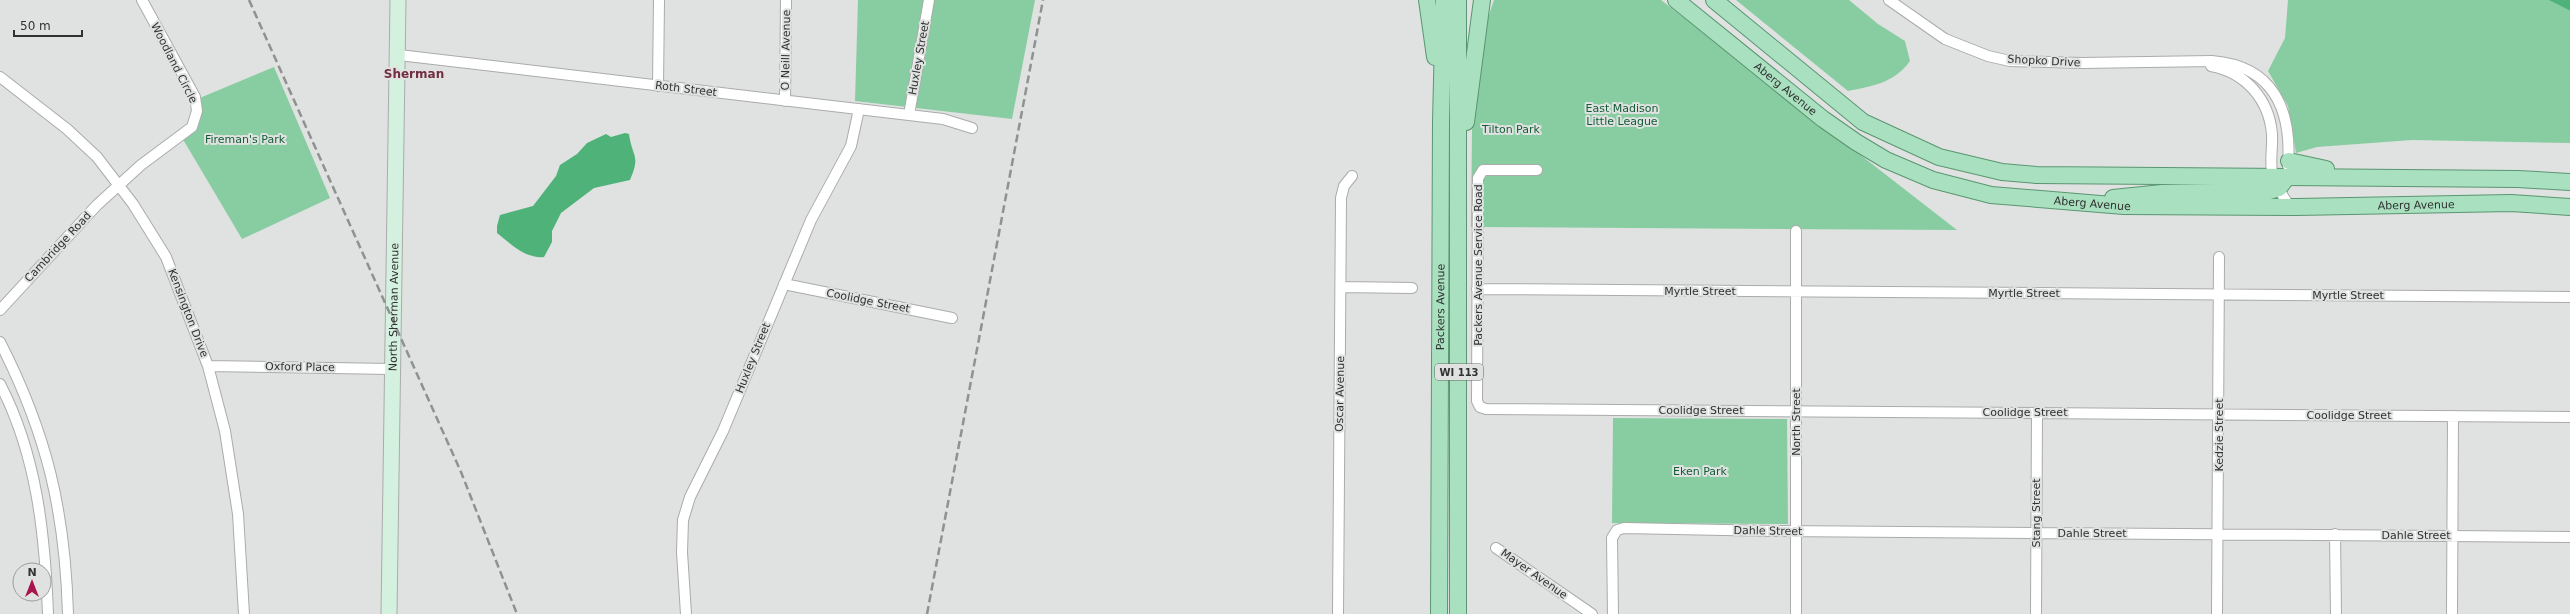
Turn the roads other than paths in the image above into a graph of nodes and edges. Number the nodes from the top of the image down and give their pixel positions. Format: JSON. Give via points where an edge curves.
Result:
{"nodes":[{"id":1,"x":142,"y":0,"type":"edge"},
{"id":2,"x":398,"y":0,"type":"edge"},
{"id":3,"x":659,"y":0,"type":"edge"},
{"id":4,"x":786,"y":0,"type":"edge"},
{"id":5,"x":929,"y":0,"type":"edge"},
{"id":6,"x":1427,"y":0,"type":"edge"},
{"id":7,"x":1444,"y":0,"type":"edge"},
{"id":8,"x":1458,"y":0,"type":"edge"},
{"id":9,"x":1482,"y":0,"type":"edge"},
{"id":10,"x":1676,"y":0,"type":"edge"},
{"id":11,"x":1714,"y":0,"type":"edge"},
{"id":12,"x":1889,"y":0,"type":"edge"},
{"id":13,"x":399,"y":55,"type":"junction"},
{"id":14,"x":2192,"y":63,"type":"junction"},
{"id":15,"x":0,"y":77,"type":"edge"},
{"id":16,"x":658,"y":86,"type":"junction"},
{"id":17,"x":785,"y":101,"type":"junction"},
{"id":18,"x":859,"y":109,"type":"junction"},
{"id":19,"x":1441,"y":114,"type":"junction"},
{"id":20,"x":909,"y":115,"type":"junction"},
{"id":21,"x":972,"y":128,"type":"dead end"},
{"id":22,"x":2288,"y":160,"type":"junction"},
{"id":23,"x":1537,"y":170,"type":"dead end"},
{"id":24,"x":1459,"y":175,"type":"junction"},
{"id":25,"x":1352,"y":176,"type":"dead end"},
{"id":26,"x":2369,"y":177,"type":"junction"},
{"id":27,"x":2280,"y":181,"type":"junction"},
{"id":28,"x":2570,"y":182,"type":"edge"},
{"id":29,"x":118,"y":187,"type":"junction"},
{"id":30,"x":2073,"y":204,"type":"junction"},
{"id":31,"x":2290,"y":207,"type":"junction"},
{"id":32,"x":2570,"y":207,"type":"edge"},
{"id":33,"x":1796,"y":230,"type":"dead end"},
{"id":34,"x":2220,"y":257,"type":"dead end"},
{"id":35,"x":784,"y":284,"type":"junction"},
{"id":36,"x":1341,"y":288,"type":"junction"},
{"id":37,"x":1412,"y":288,"type":"dead end"},
{"id":38,"x":1478,"y":289,"type":"junction"},
{"id":39,"x":1796,"y":291,"type":"junction"},
{"id":40,"x":2220,"y":294,"type":"junction"},
{"id":41,"x":2570,"y":297,"type":"edge"},
{"id":42,"x":0,"y":310,"type":"edge"},
{"id":43,"x":952,"y":318,"type":"dead end"},
{"id":44,"x":0,"y":342,"type":"edge"},
{"id":45,"x":208,"y":366,"type":"junction"},
{"id":46,"x":392,"y":369,"type":"junction"},
{"id":47,"x":0,"y":384,"type":"edge"},
{"id":48,"x":1480,"y":407,"type":"joint"},
{"id":49,"x":1796,"y":410,"type":"junction"},
{"id":50,"x":2037,"y":412,"type":"junction"},
{"id":51,"x":2219,"y":414,"type":"junction"},
{"id":52,"x":2453,"y":416,"type":"junction"},
{"id":53,"x":2570,"y":416,"type":"edge"},
{"id":54,"x":1796,"y":531,"type":"junction"},
{"id":55,"x":2036,"y":532,"type":"junction"},
{"id":56,"x":2218,"y":534,"type":"junction"},
{"id":57,"x":2335,"y":534,"type":"junction"},
{"id":58,"x":2453,"y":536,"type":"junction"},
{"id":59,"x":2570,"y":537,"type":"edge"},
{"id":60,"x":1496,"y":548,"type":"dead end"},
{"id":61,"x":48,"y":614,"type":"edge"},
{"id":62,"x":68,"y":614,"type":"edge"},
{"id":63,"x":244,"y":614,"type":"edge"},
{"id":64,"x":389,"y":614,"type":"edge"},
{"id":65,"x":686,"y":614,"type":"edge"},
{"id":66,"x":1338,"y":614,"type":"edge"},
{"id":67,"x":1439,"y":614,"type":"edge"},
{"id":68,"x":1458,"y":614,"type":"edge"},
{"id":69,"x":1592,"y":614,"type":"edge"},
{"id":70,"x":1613,"y":614,"type":"edge"},
{"id":71,"x":1796,"y":614,"type":"edge"},
{"id":72,"x":2036,"y":614,"type":"edge"},
{"id":73,"x":2217,"y":614,"type":"edge"},
{"id":74,"x":2336,"y":614,"type":"edge"},
{"id":75,"x":2452,"y":614,"type":"edge"}],
"edges":[{"from":1,"to":29,"type":"street","name":"Woodland Circle","via":[[195,97],[197,111],[192,127],[141,165]]},
{"from":2,"to":13,"type":"street","name":"North Sherman Avenue"},
{"from":3,"to":16,"type":"street"},
{"from":4,"to":17,"type":"street","name":"O Neill Avenue"},
{"from":5,"to":20,"type":"street","name":"Huxley Street"},
{"from":6,"to":19,"type":"main road"},
{"from":7,"to":19,"type":"main road","name":"Packers Avenue","number":"WI 113"},
{"from":8,"to":24,"type":"main road","name":"Packers Avenue","number":"WI 113"},
{"from":9,"to":24,"type":"main road"},
{"from":10,"to":30,"type":"main road","name":"Aberg Avenue","via":[[1823,119],[1886,160],[1933,180],[1977,192]]},
{"from":11,"to":27,"type":"main road","name":"Aberg Avenue","via":[[1863,122],[1939,157],[2002,172],[2036,175]]},
{"from":12,"to":14,"type":"street","name":"Shopko Drive","via":[[1945,39],[1988,56],[2010,61]]},
{"from":13,"to":16,"type":"street","name":"Roth Street"},
{"from":13,"to":46,"type":"street","name":"North Sherman Avenue"},
{"from":14,"to":22,"type":"street","name":"Shopko Drive","via":[[2212,61],[2239,66],[2256,74],[2269,86],[2284,113]]},
{"from":14,"to":27,"type":"street","name":"Shopko Drive","via":[[2232,72],[2250,85],[2261,100],[2270,122]]},
{"from":15,"to":29,"type":"street","name":"Kensington Drive","via":[[83,143]]},
{"from":16,"to":17,"type":"street","name":"Roth Street"},
{"from":17,"to":18,"type":"street","name":"Roth Street"},
{"from":18,"to":20,"type":"street","name":"Roth Street"},
{"from":18,"to":35,"type":"street","name":"Huxley Street","via":[[850,146],[811,220]]},
{"from":19,"to":67,"type":"main road","name":"Packers Avenue","number":"WI 113"},
{"from":20,"to":21,"type":"street","name":"Roth Street","via":[[943,119]]},
{"from":22,"to":26,"type":"main road"},
{"from":22,"to":27,"type":"street","name":"Shopko Drive"},
{"from":23,"to":38,"type":"street","name":"Packers Avenue Service Road","via":[[1481,171],[1478,185]]},
{"from":24,"to":68,"type":"main road","name":"Packers Avenue","number":"WI 113"},
{"from":25,"to":36,"type":"street","name":"Oscar Avenue","via":[[1344,186],[1341,198]]},
{"from":26,"to":27,"type":"main road","name":"Aberg Avenue"},
{"from":26,"to":28,"type":"main road","name":"Aberg Avenue"},
{"from":27,"to":30,"type":"main road","via":[[2254,192],[2142,194]]},
{"from":27,"to":31,"type":"street","name":"Shopko Drive"},
{"from":29,"to":42,"type":"street","name":"Cambridge Road","via":[[67,235]]},
{"from":29,"to":45,"type":"street","name":"Kensington Drive","via":[[140,213],[166,257]]},
{"from":30,"to":31,"type":"main road","name":"Aberg Avenue"},
{"from":31,"to":32,"type":"main road","name":"Aberg Avenue","via":[[2511,204]]},
{"from":33,"to":39,"type":"street","name":"North Street"},
{"from":34,"to":40,"type":"street","name":"Kedzie Street"},
{"from":35,"to":43,"type":"street","name":"Coolidge Street"},
{"from":35,"to":65,"type":"street","name":"Huxley Street","via":[[723,431],[690,497],[683,520],[682,552]]},
{"from":36,"to":37,"type":"street"},
{"from":36,"to":66,"type":"street","name":"Oscar Avenue"},
{"from":38,"to":39,"type":"street","name":"Myrtle Street"},
{"from":38,"to":48,"type":"street","name":"Packers Avenue Service Road","via":[[1477,401]]},
{"from":39,"to":40,"type":"street","name":"Myrtle Street"},
{"from":39,"to":49,"type":"street","name":"North Street"},
{"from":40,"to":41,"type":"street","name":"Myrtle Street"},
{"from":40,"to":51,"type":"street","name":"Kedzie Street"},
{"from":44,"to":62,"type":"street","via":[[21,383],[46,450],[60,513]]},
{"from":45,"to":46,"type":"street","name":"Oxford Place"},
{"from":45,"to":63,"type":"street","name":"Kensington Drive","via":[[225,431],[234,486]]},
{"from":46,"to":64,"type":"street","name":"North Sherman Avenue"},
{"from":47,"to":61,"type":"street","via":[[19,428],[40,506]]},
{"from":48,"to":49,"type":"street","name":"Coolidge Street"},
{"from":49,"to":50,"type":"street","name":"Coolidge Street"},
{"from":49,"to":54,"type":"street","name":"North Street"},
{"from":50,"to":51,"type":"street","name":"Coolidge Street"},
{"from":50,"to":55,"type":"street","name":"Stang Street"},
{"from":51,"to":52,"type":"street","name":"Coolidge Street"},
{"from":51,"to":56,"type":"street","name":"Kedzie Street"},
{"from":52,"to":53,"type":"street","name":"Coolidge Street"},
{"from":52,"to":58,"type":"street"},
{"from":54,"to":55,"type":"street","name":"Dahle Street"},
{"from":54,"to":70,"type":"street","name":"Dahle Street","via":[[1628,528],[1616,532],[1612,539]]},
{"from":54,"to":71,"type":"street","name":"North Street"},
{"from":55,"to":56,"type":"street","name":"Dahle Street"},
{"from":55,"to":72,"type":"street","name":"Stang Street"},
{"from":56,"to":57,"type":"street","name":"Dahle Street"},
{"from":56,"to":73,"type":"street","name":"Kedzie Street"},
{"from":57,"to":58,"type":"street","name":"Dahle Street"},
{"from":57,"to":74,"type":"street"},
{"from":58,"to":59,"type":"street","name":"Dahle Street"},
{"from":58,"to":75,"type":"street"},
{"from":60,"to":69,"type":"street","name":"Mayer Avenue"}]}
